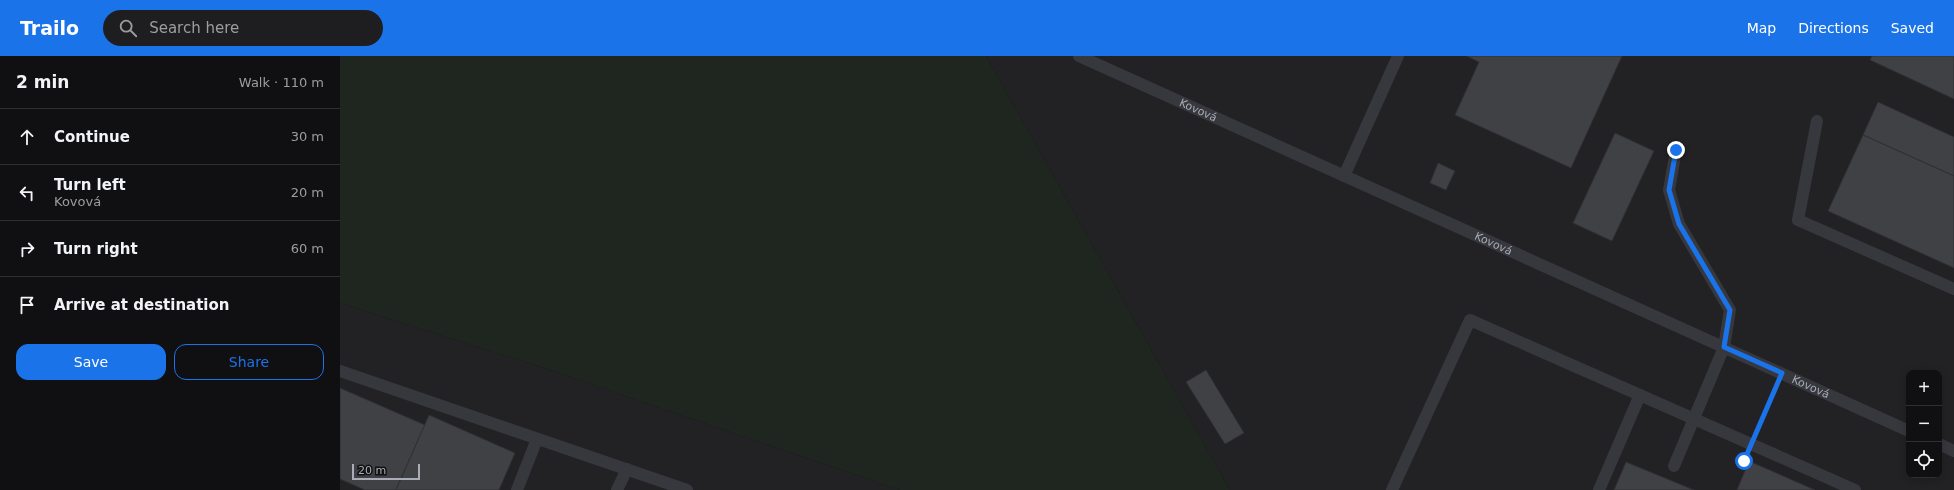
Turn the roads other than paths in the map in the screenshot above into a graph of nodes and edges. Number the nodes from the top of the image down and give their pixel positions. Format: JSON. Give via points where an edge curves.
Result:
{"nodes":[{"id":1,"x":1079,"y":56,"type":"edge"},
{"id":2,"x":1398,"y":56,"type":"edge"},
{"id":3,"x":1817,"y":121,"type":"dead end"},
{"id":4,"x":1676,"y":150,"type":"dead end"},
{"id":5,"x":1344,"y":176,"type":"junction"},
{"id":6,"x":1954,"y":289,"type":"edge"},
{"id":7,"x":1724,"y":347,"type":"junction"},
{"id":8,"x":340,"y":371,"type":"edge"},
{"id":9,"x":1640,"y":395,"type":"junction"},
{"id":10,"x":1694,"y":419,"type":"junction"},
{"id":11,"x":1906,"y":430,"type":"edge"},
{"id":12,"x":537,"y":439,"type":"junction"},
{"id":13,"x":1942,"y":445,"type":"edge"},
{"id":14,"x":1954,"y":451,"type":"edge"},
{"id":15,"x":1674,"y":466,"type":"dead end"},
{"id":16,"x":627,"y":469,"type":"junction"},
{"id":17,"x":517,"y":490,"type":"edge"},
{"id":18,"x":617,"y":490,"type":"edge"},
{"id":19,"x":687,"y":490,"type":"edge"},
{"id":20,"x":1392,"y":490,"type":"edge"},
{"id":21,"x":1599,"y":490,"type":"edge"},
{"id":22,"x":1855,"y":490,"type":"edge"}],
"edges":[{"from":1,"to":5,"type":"lane","name":"Kovová"},
{"from":2,"to":5,"type":"lane"},
{"from":3,"to":6,"type":"lane","via":[[1798,220]]},
{"from":4,"to":7,"type":"lane","via":[[1669,190],[1679,224],[1730,310]]},
{"from":5,"to":7,"type":"lane","name":"Kovová"},
{"from":7,"to":10,"type":"lane"},
{"from":7,"to":11,"type":"lane","name":"Kovová"},
{"from":8,"to":12,"type":"lane"},
{"from":9,"to":10,"type":"lane"},
{"from":9,"to":20,"type":"lane","via":[[1470,320]]},
{"from":9,"to":21,"type":"lane"},
{"from":10,"to":15,"type":"lane"},
{"from":10,"to":22,"type":"lane"},
{"from":12,"to":16,"type":"lane"},
{"from":12,"to":17,"type":"lane"},
{"from":13,"to":14,"type":"lane"},
{"from":16,"to":18,"type":"lane"},
{"from":16,"to":19,"type":"lane"}]}
